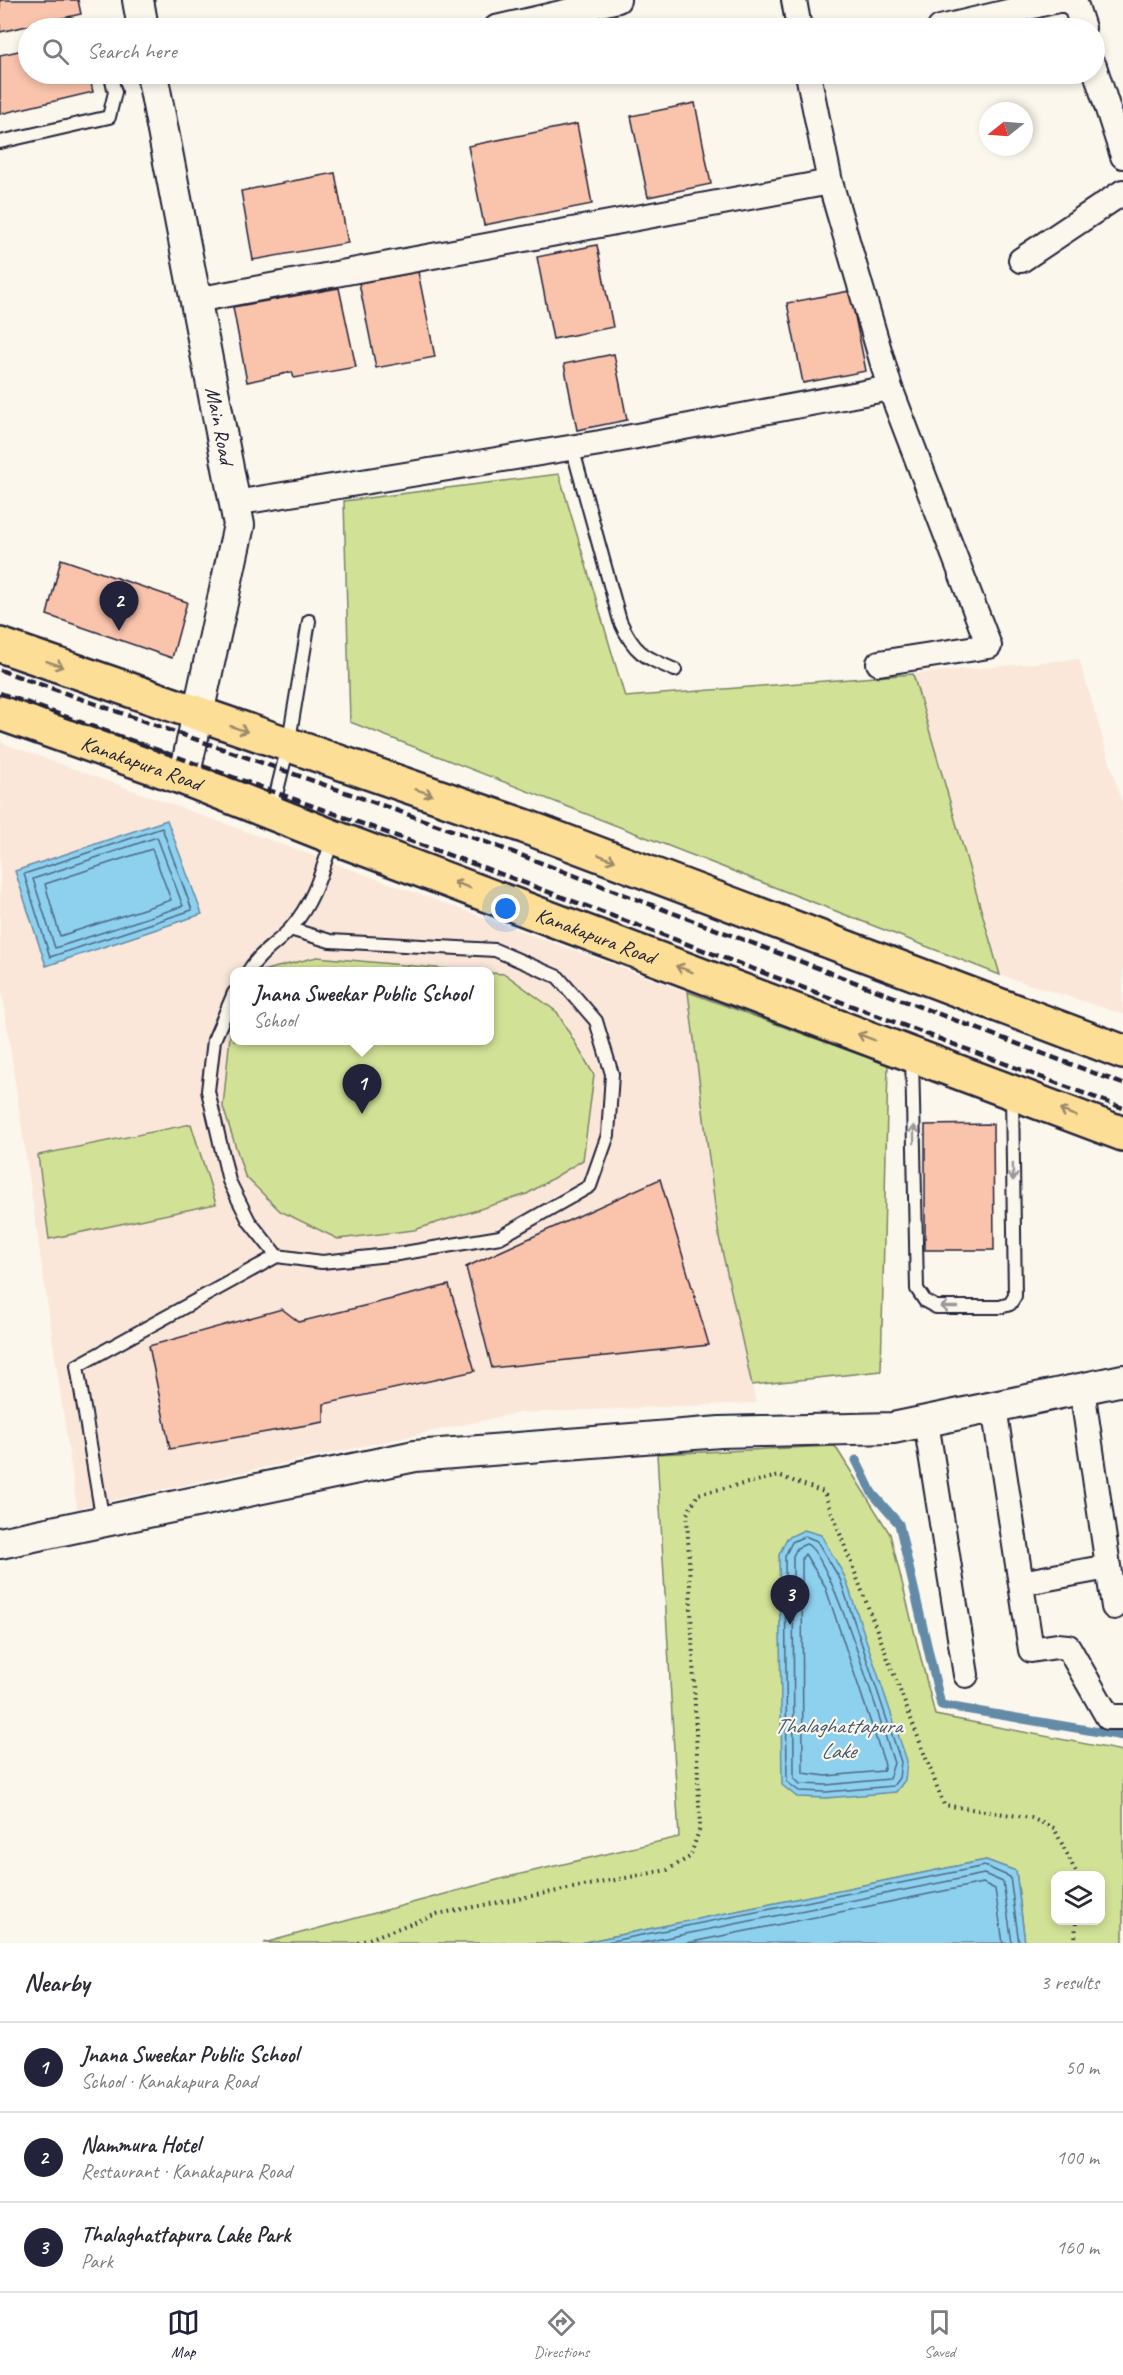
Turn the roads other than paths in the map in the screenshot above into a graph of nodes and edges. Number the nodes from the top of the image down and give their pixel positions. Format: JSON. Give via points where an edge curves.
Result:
{"nodes":[{"id":1,"x":138,"y":0,"type":"edge"},
{"id":2,"x":618,"y":0,"type":"edge"},
{"id":3,"x":794,"y":0,"type":"edge"},
{"id":4,"x":141,"y":18,"type":"edge"},
{"id":5,"x":540,"y":18,"type":"edge"},
{"id":6,"x":797,"y":18,"type":"edge"},
{"id":7,"x":982,"y":18,"type":"edge"},
{"id":8,"x":1080,"y":18,"type":"edge"},
{"id":9,"x":113,"y":84,"type":"edge"},
{"id":10,"x":154,"y":84,"type":"edge"},
{"id":11,"x":810,"y":84,"type":"edge"},
{"id":12,"x":1101,"y":84,"type":"edge"},
{"id":13,"x":0,"y":142,"type":"edge"},
{"id":14,"x":1123,"y":156,"type":"edge"},
{"id":15,"x":830,"y":182,"type":"junction"},
{"id":16,"x":1123,"y":192,"type":"edge"},
{"id":17,"x":1020,"y":260,"type":"dead end"},
{"id":18,"x":196,"y":300,"type":"junction"},
{"id":19,"x":890,"y":388,"type":"junction"},
{"id":20,"x":572,"y":447,"type":"junction"},
{"id":21,"x":235,"y":503,"type":"junction"},
{"id":22,"x":309,"y":621,"type":"dead end"},
{"id":23,"x":0,"y":645,"type":"edge"},
{"id":24,"x":879,"y":663,"type":"dead end"},
{"id":25,"x":675,"y":670,"type":"dead end"},
{"id":26,"x":0,"y":713,"type":"edge"},
{"id":27,"x":198,"y":714,"type":"junction"},
{"id":28,"x":288,"y":746,"type":"junction"},
{"id":29,"x":184,"y":778,"type":"junction"},
{"id":30,"x":272,"y":813,"type":"junction"},
{"id":31,"x":333,"y":837,"type":"junction"},
{"id":32,"x":290,"y":929,"type":"junction"},
{"id":33,"x":251,"y":967,"type":"edge"},
{"id":34,"x":230,"y":1002,"type":"edge"},
{"id":35,"x":1123,"y":1053,"type":"edge"},
{"id":36,"x":912,"y":1054,"type":"junction"},
{"id":37,"x":1012,"y":1092,"type":"junction"},
{"id":38,"x":1123,"y":1134,"type":"edge"},
{"id":39,"x":277,"y":1257,"type":"junction"},
{"id":40,"x":1123,"y":1380,"type":"edge"},
{"id":41,"x":1082,"y":1389,"type":"junction"},
{"id":42,"x":994,"y":1407,"type":"junction"},
{"id":43,"x":926,"y":1422,"type":"junction"},
{"id":44,"x":103,"y":1522,"type":"junction"},
{"id":45,"x":0,"y":1543,"type":"edge"},
{"id":46,"x":1108,"y":1566,"type":"junction"},
{"id":47,"x":1021,"y":1583,"type":"junction"},
{"id":48,"x":1114,"y":1607,"type":"dead end"},
{"id":49,"x":966,"y":1675,"type":"dead end"},
{"id":50,"x":1123,"y":1717,"type":"edge"}],
"edges":[{"from":1,"to":4,"type":"street"},
{"from":2,"to":5,"type":"street"},
{"from":3,"to":6,"type":"street"},
{"from":7,"to":8,"type":"street","via":[[1058,0],[1076,6]]},
{"from":9,"to":13,"type":"lane","via":[[110,117]]},
{"from":10,"to":18,"type":"street","name":"Main Road"},
{"from":11,"to":15,"type":"street"},
{"from":12,"to":14,"type":"street"},
{"from":15,"to":18,"type":"street"},
{"from":15,"to":19,"type":"street"},
{"from":16,"to":17,"type":"street"},
{"from":18,"to":21,"type":"street","name":"Main Road"},
{"from":19,"to":20,"type":"street"},
{"from":19,"to":24,"type":"street","via":[[989,646]]},
{"from":20,"to":21,"type":"street"},
{"from":20,"to":25,"type":"lane","via":[[629,642],[643,656]]},
{"from":21,"to":27,"type":"street","name":"Main Road","via":[[238,525]]},
{"from":22,"to":28,"type":"lane"},
{"from":23,"to":27,"type":"highway","one_way":true},
{"from":26,"to":29,"type":"highway","name":"Kanakapura Road"},
{"from":27,"to":28,"type":"highway","one_way":true},
{"from":27,"to":29,"type":"street","name":"Main Road"},
{"from":28,"to":30,"type":"lane"},
{"from":28,"to":35,"type":"highway","one_way":true,"via":[[524,826]]},
{"from":29,"to":30,"type":"highway","name":"Kanakapura Road"},
{"from":30,"to":31,"type":"highway","name":"Kanakapura Road"},
{"from":31,"to":32,"type":"lane","via":[[310,904]]},
{"from":36,"to":31,"type":"highway","name":"Kanakapura Road","one_way":true},
{"from":32,"to":33,"type":"lane"},
{"from":32,"to":39,"type":"lane","via":[[330,940],[495,950],[558,977],[596,1021],[612,1074],[608,1135],[590,1186],[500,1237],[322,1262]]},
{"from":34,"to":39,"type":"lane","via":[[214,1040],[208,1091],[229,1181],[249,1221]]},
{"from":36,"to":37,"type":"highway","name":"Kanakapura Road"},
{"from":37,"to":36,"type":"lane","one_way":true,"via":[[1015,1296],[1010,1304],[1000,1307],[936,1307],[925,1301],[917,1289]]},
{"from":38,"to":37,"type":"highway","name":"Kanakapura Road","one_way":true},
{"from":39,"to":44,"type":"lane","via":[[77,1366]]},
{"from":40,"to":41,"type":"street"},
{"from":41,"to":42,"type":"street"},
{"from":41,"to":46,"type":"street"},
{"from":42,"to":43,"type":"street"},
{"from":42,"to":47,"type":"street"},
{"from":43,"to":44,"type":"street","via":[[893,1428],[720,1432],[415,1456]]},
{"from":43,"to":49,"type":"street"},
{"from":44,"to":45,"type":"street"},
{"from":46,"to":47,"type":"street"},
{"from":46,"to":48,"type":"street"},
{"from":47,"to":50,"type":"street","via":[[1031,1650],[1068,1647],[1108,1717]]}]}
